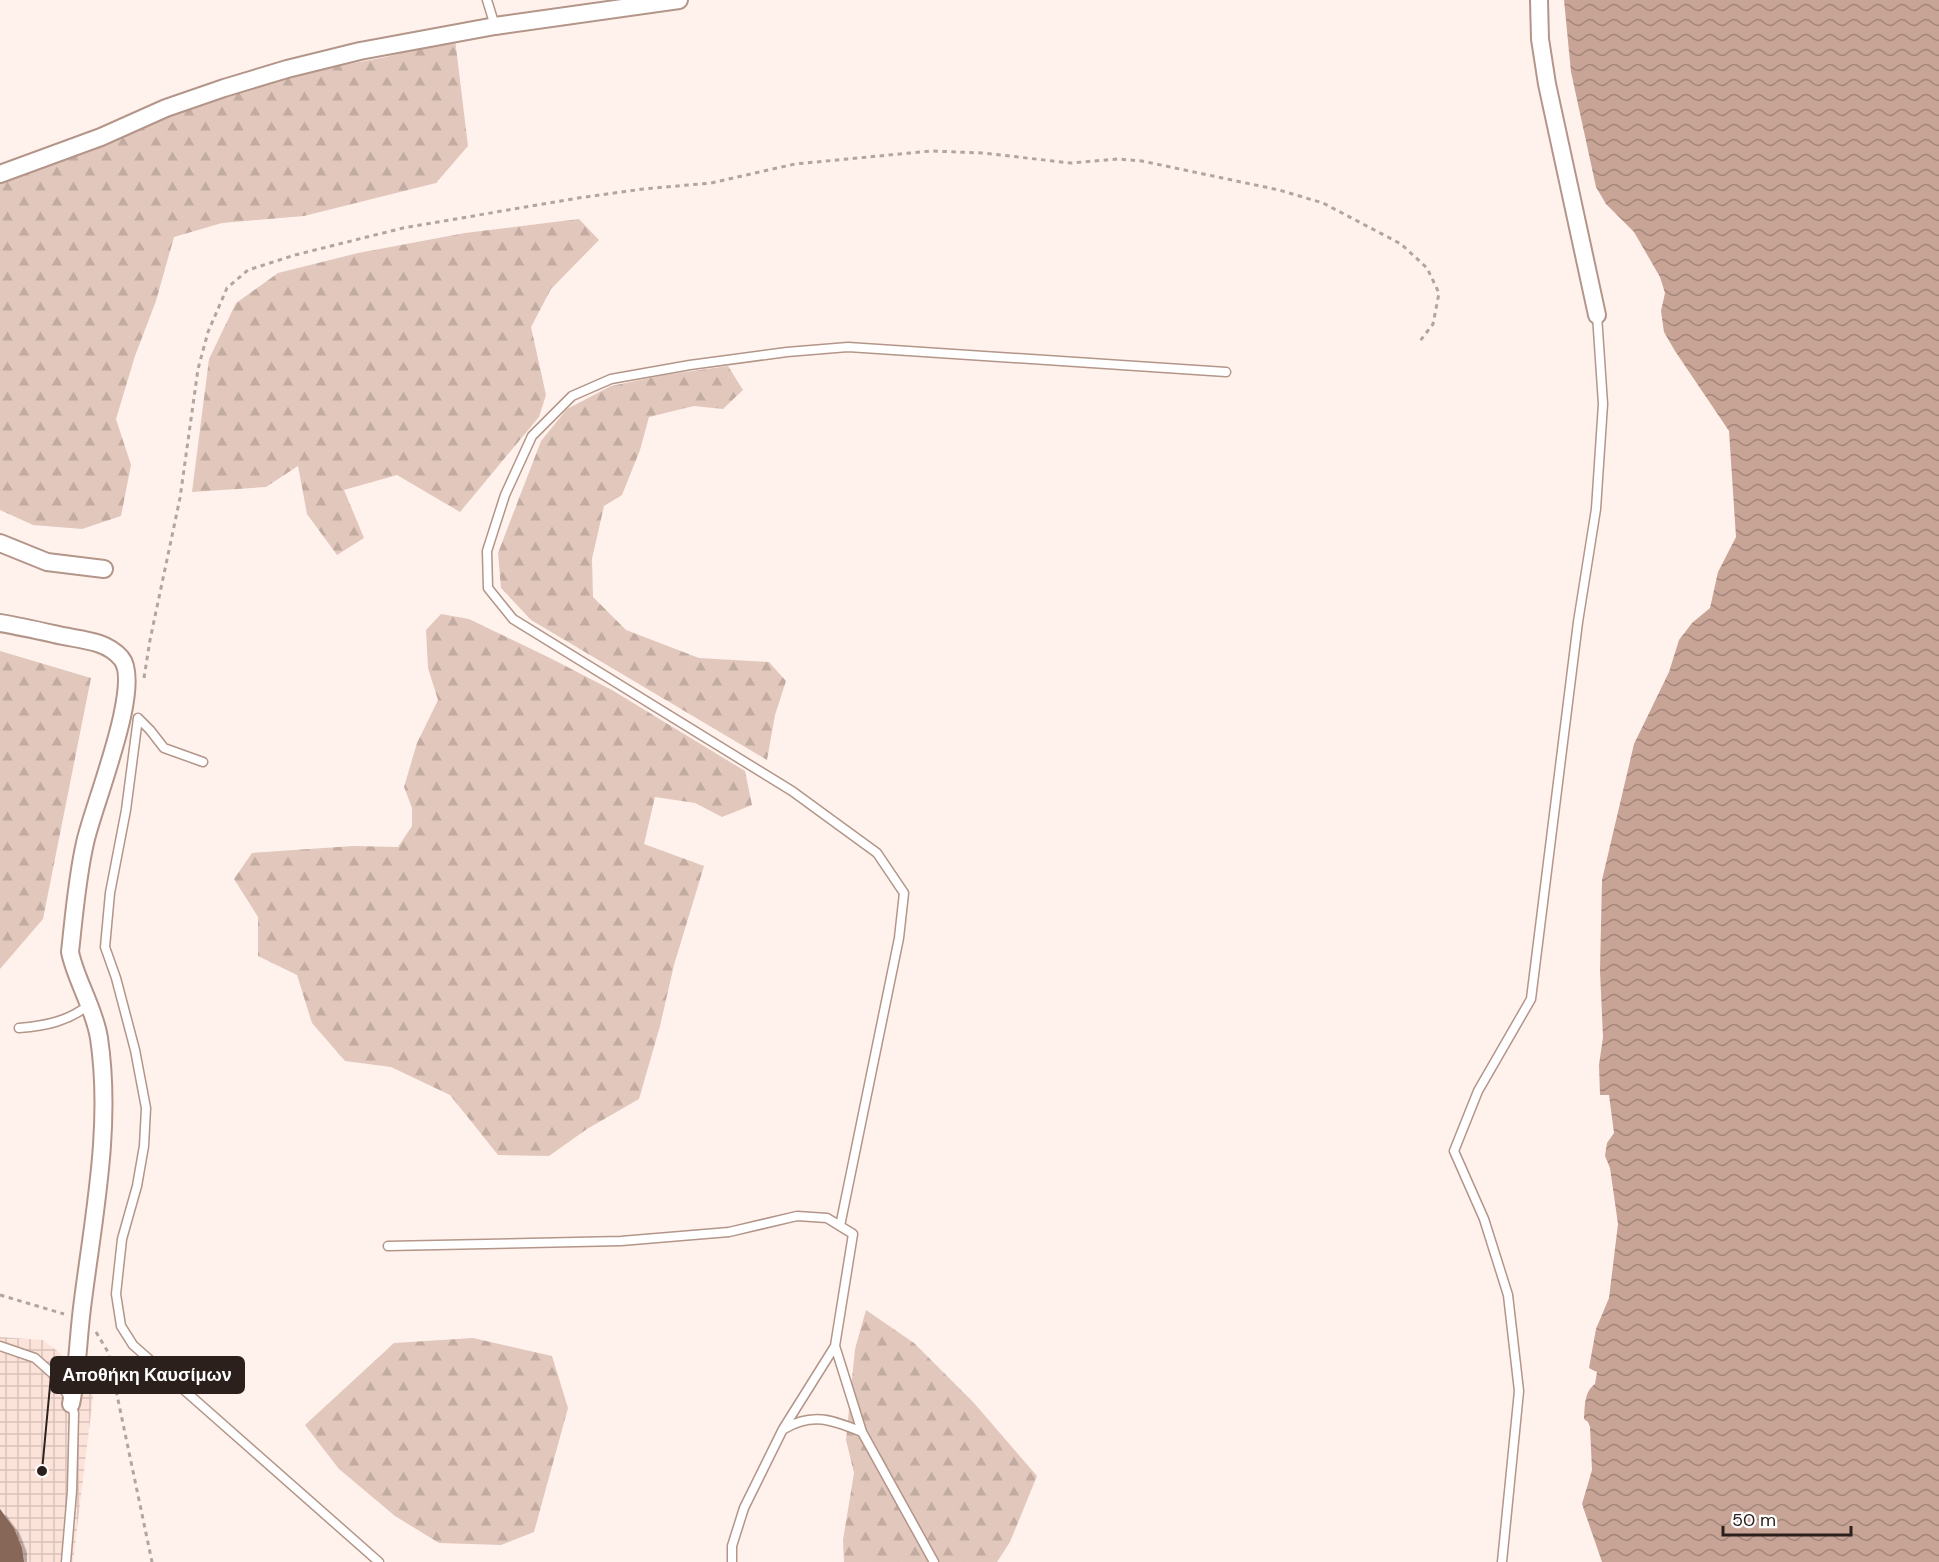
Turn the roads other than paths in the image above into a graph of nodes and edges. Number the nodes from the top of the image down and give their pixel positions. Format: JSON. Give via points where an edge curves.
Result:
{"nodes":[{"id":1,"x":488,"y":0,"type":"edge"},
{"id":2,"x":679,"y":0,"type":"edge"},
{"id":3,"x":1539,"y":0,"type":"edge"},
{"id":4,"x":495,"y":26,"type":"junction"},
{"id":5,"x":0,"y":174,"type":"edge"},
{"id":6,"x":1597,"y":315,"type":"joint"},
{"id":7,"x":1226,"y":372,"type":"dead end"},
{"id":8,"x":0,"y":543,"type":"edge"},
{"id":9,"x":104,"y":569,"type":"dead end"},
{"id":10,"x":0,"y":623,"type":"edge"},
{"id":11,"x":203,"y":762,"type":"dead end"},
{"id":12,"x":90,"y":1004,"type":"junction"},
{"id":13,"x":19,"y":1028,"type":"dead end"},
{"id":14,"x":840,"y":1226,"type":"junction"},
{"id":15,"x":388,"y":1245,"type":"dead end"},
{"id":16,"x":0,"y":1346,"type":"edge"},
{"id":17,"x":835,"y":1346,"type":"junction"},
{"id":18,"x":71,"y":1404,"type":"junction"},
{"id":19,"x":783,"y":1429,"type":"junction"},
{"id":20,"x":862,"y":1432,"type":"junction"},
{"id":21,"x":66,"y":1562,"type":"edge"},
{"id":22,"x":379,"y":1562,"type":"edge"},
{"id":23,"x":732,"y":1562,"type":"edge"},
{"id":24,"x":934,"y":1562,"type":"edge"},
{"id":25,"x":1502,"y":1562,"type":"edge"}],
"edges":[{"from":1,"to":4,"type":"lane"},
{"from":2,"to":4,"type":"street"},
{"from":3,"to":6,"type":"street","via":[[1547,84]]},
{"from":4,"to":5,"type":"street","via":[[287,69],[166,108]]},
{"from":6,"to":25,"type":"lane","via":[[1603,404],[1596,509],[1531,999],[1478,1091],[1454,1151],[1484,1219],[1508,1295],[1512,1327],[1519,1391]]},
{"from":7,"to":14,"type":"lane","via":[[848,347],[690,365],[610,379],[572,396],[532,436],[505,495],[487,551],[488,588],[513,619],[792,791],[877,853],[904,893],[899,938]]},
{"from":8,"to":9,"type":"street","via":[[47,562]]},
{"from":10,"to":12,"type":"street","via":[[109,648],[123,660],[128,671],[125,711],[84,846],[72,933],[72,962]]},
{"from":11,"to":22,"type":"lane","via":[[164,748],[138,718],[105,947],[135,1050],[146,1108],[137,1186],[122,1239],[116,1294],[121,1326],[133,1345]]},
{"from":12,"to":13,"type":"lane","via":[[77,1015],[44,1026]]},
{"from":12,"to":18,"type":"street","via":[[98,1035],[104,1097],[101,1164]]},
{"from":14,"to":15,"type":"lane","via":[[827,1218],[797,1216],[729,1232],[621,1241]]},
{"from":14,"to":17,"type":"lane","via":[[853,1234]]},
{"from":16,"to":18,"type":"lane","via":[[35,1358],[53,1374]]},
{"from":17,"to":19,"type":"lane"},
{"from":17,"to":20,"type":"lane"},
{"from":18,"to":21,"type":"lane","via":[[74,1441]]},
{"from":19,"to":20,"type":"lane","via":[[798,1421],[821,1418]]},
{"from":19,"to":23,"type":"lane","via":[[744,1508],[732,1546]]},
{"from":20,"to":24,"type":"lane"}]}
